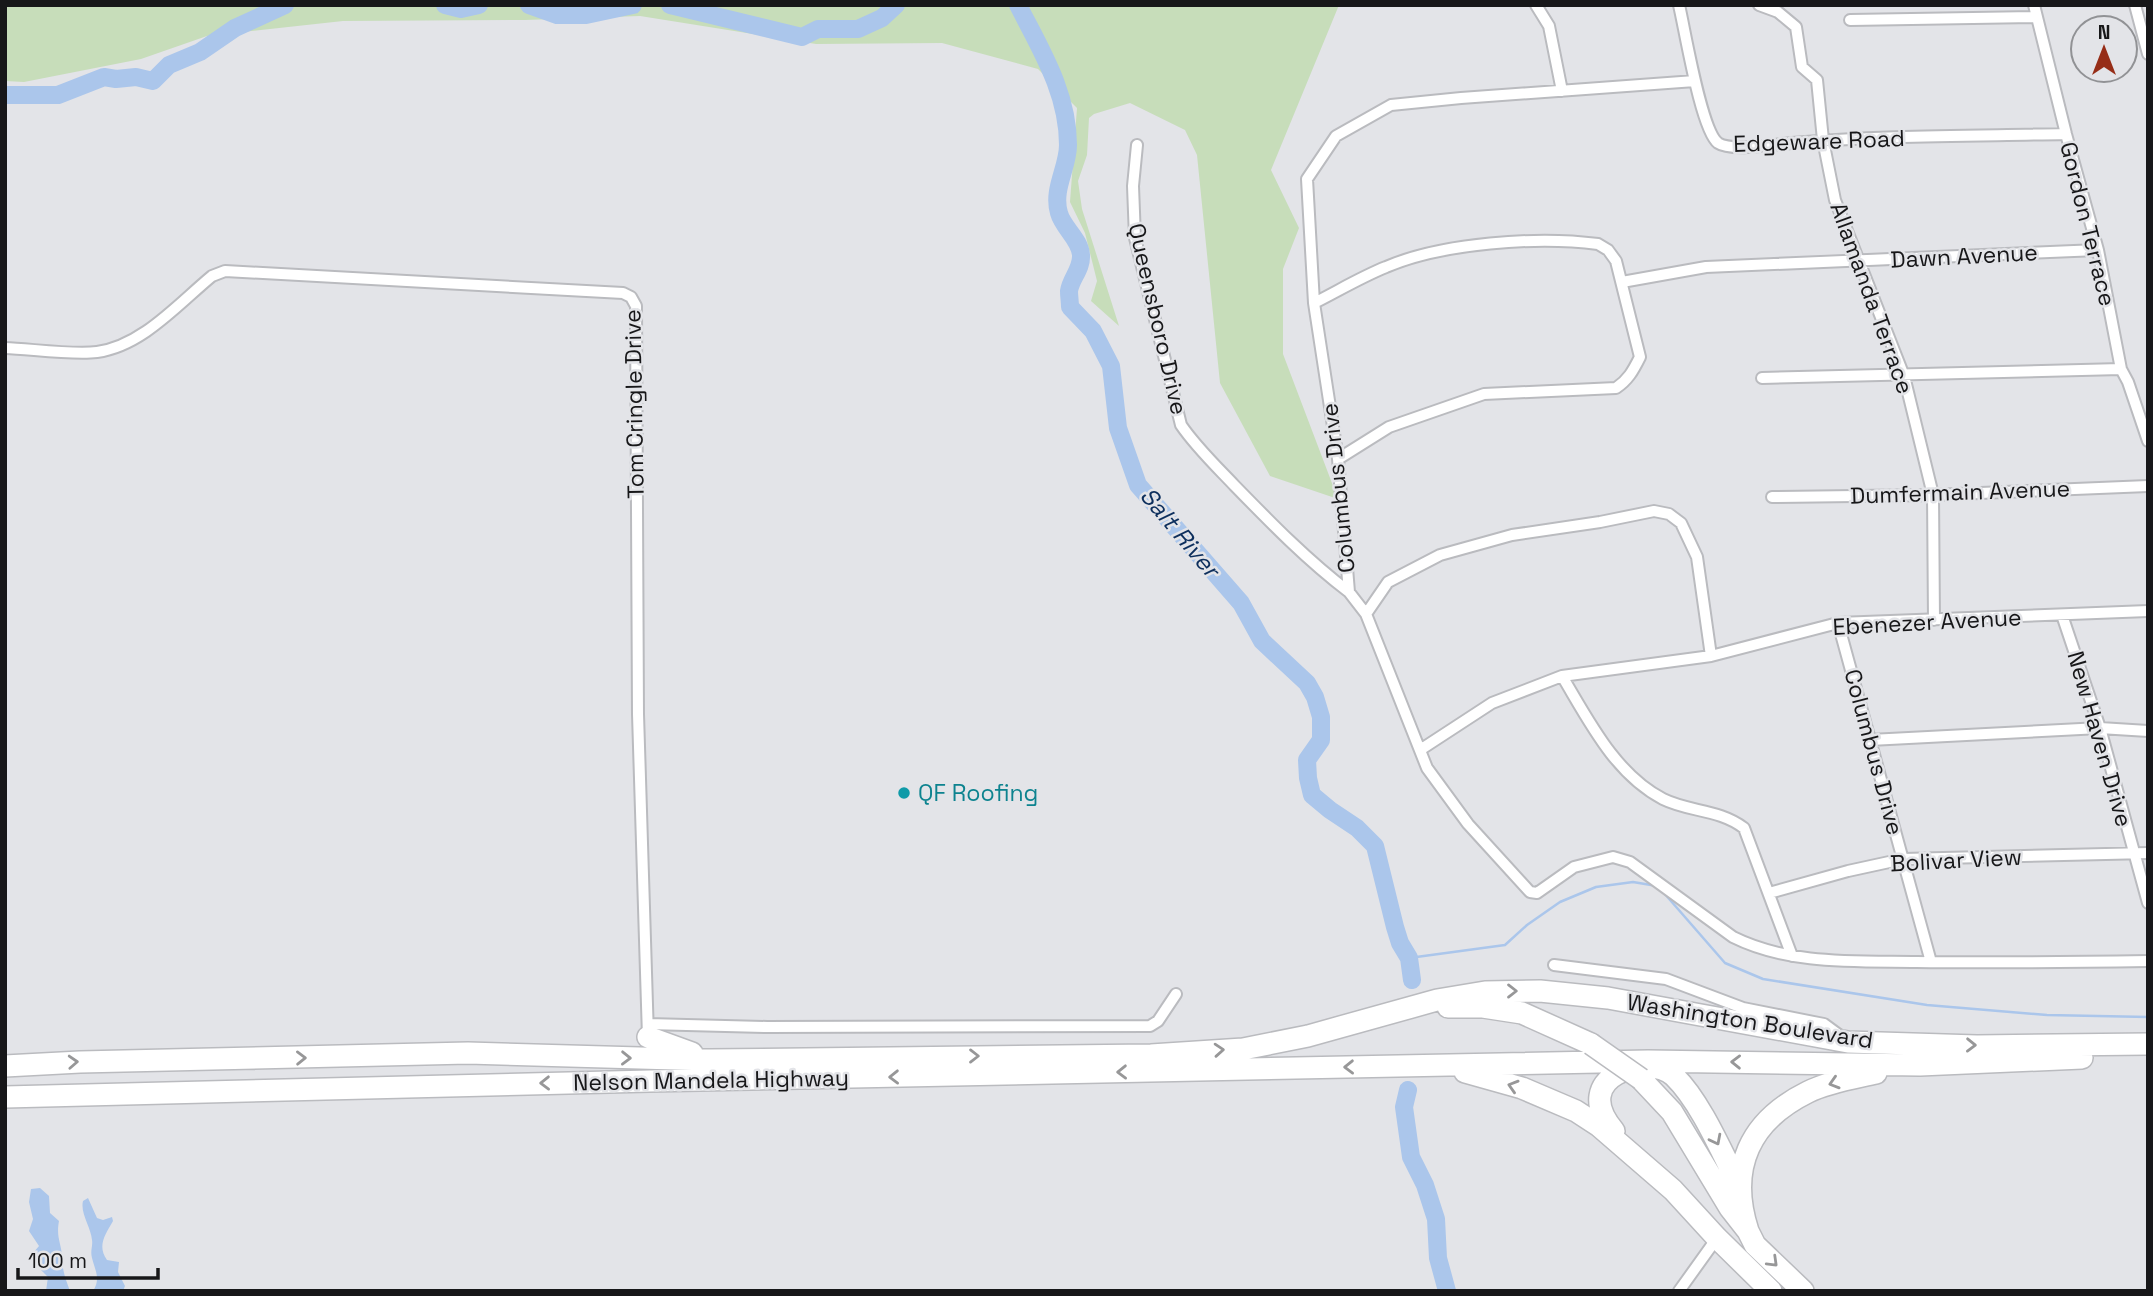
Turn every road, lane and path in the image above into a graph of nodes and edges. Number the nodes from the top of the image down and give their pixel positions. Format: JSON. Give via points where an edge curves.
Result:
{"nodes":[{"id":1,"x":1536,"y":5,"type":"edge"},
{"id":2,"x":1679,"y":5,"type":"edge"},
{"id":3,"x":1759,"y":5,"type":"edge"},
{"id":4,"x":2034,"y":5,"type":"edge"},
{"id":5,"x":2135,"y":5,"type":"edge"},
{"id":6,"x":2037,"y":17,"type":"junction"},
{"id":7,"x":1850,"y":20,"type":"dead end"},
{"id":8,"x":2147,"y":51,"type":"edge"},
{"id":9,"x":1695,"y":81,"type":"junction"},
{"id":10,"x":1562,"y":91,"type":"junction"},
{"id":11,"x":2066,"y":134,"type":"junction"},
{"id":12,"x":1823,"y":140,"type":"junction"},
{"id":13,"x":1137,"y":145,"type":"dead end"},
{"id":14,"x":2098,"y":250,"type":"junction"},
{"id":15,"x":1859,"y":260,"type":"junction"},
{"id":16,"x":1622,"y":282,"type":"junction"},
{"id":17,"x":1314,"y":303,"type":"junction"},
{"id":18,"x":5,"y":348,"type":"edge"},
{"id":19,"x":2121,"y":369,"type":"junction"},
{"id":20,"x":1904,"y":376,"type":"junction"},
{"id":21,"x":1762,"y":378,"type":"dead end"},
{"id":22,"x":2148,"y":441,"type":"edge"},
{"id":23,"x":1338,"y":459,"type":"junction"},
{"id":24,"x":2148,"y":486,"type":"edge"},
{"id":25,"x":1933,"y":495,"type":"junction"},
{"id":26,"x":1772,"y":497,"type":"dead end"},
{"id":27,"x":1349,"y":592,"type":"junction"},
{"id":28,"x":2148,"y":611,"type":"edge"},
{"id":29,"x":1366,"y":614,"type":"junction"},
{"id":30,"x":2062,"y":615,"type":"junction"},
{"id":31,"x":1934,"y":620,"type":"junction"},
{"id":32,"x":1838,"y":622,"type":"junction"},
{"id":33,"x":1710,"y":656,"type":"junction"},
{"id":34,"x":1562,"y":676,"type":"junction"},
{"id":35,"x":2100,"y":728,"type":"junction"},
{"id":36,"x":2148,"y":731,"type":"edge"},
{"id":37,"x":1870,"y":740,"type":"junction"},
{"id":38,"x":1420,"y":750,"type":"junction"},
{"id":39,"x":2133,"y":853,"type":"junction"},
{"id":40,"x":2148,"y":853,"type":"edge"},
{"id":41,"x":1903,"y":859,"type":"junction"},
{"id":42,"x":1769,"y":893,"type":"junction"},
{"id":43,"x":2148,"y":903,"type":"edge"},
{"id":44,"x":1792,"y":957,"type":"junction"},
{"id":45,"x":2148,"y":961,"type":"edge"},
{"id":46,"x":1931,"y":962,"type":"junction"},
{"id":47,"x":1554,"y":965,"type":"dead end"},
{"id":48,"x":1176,"y":994,"type":"dead end"},
{"id":49,"x":1398,"y":1012,"type":"junction"},
{"id":50,"x":648,"y":1031,"type":"junction"},
{"id":51,"x":1848,"y":1042,"type":"junction"},
{"id":52,"x":2148,"y":1044,"type":"edge"},
{"id":53,"x":2148,"y":1057,"type":"edge"},
{"id":54,"x":710,"y":1060,"type":"junction"},
{"id":55,"x":1920,"y":1065,"type":"junction"},
{"id":56,"x":5,"y":1066,"type":"edge"},
{"id":57,"x":1418,"y":1066,"type":"junction"},
{"id":58,"x":5,"y":1097,"type":"edge"},
{"id":59,"x":1635,"y":1157,"type":"junction"},
{"id":60,"x":1740,"y":1188,"type":"junction"},
{"id":61,"x":1748,"y":1231,"type":"junction"},
{"id":62,"x":1717,"y":1238,"type":"junction"},
{"id":63,"x":1679,"y":1291,"type":"edge"},
{"id":64,"x":1771,"y":1291,"type":"edge"},
{"id":65,"x":1802,"y":1291,"type":"edge"}],
"edges":[{"from":1,"to":10,"type":"street","via":[[1549,26]]},
{"from":2,"to":9,"type":"street","name":"Edgeware Road"},
{"from":3,"to":12,"type":"street","name":"Allamanda Terrace","via":[[1778,12],[1796,27],[1802,67],[1817,80]]},
{"from":4,"to":6,"type":"street","name":"Gordon Terrace"},
{"from":5,"to":8,"type":"street"},
{"from":6,"to":7,"type":"street"},
{"from":6,"to":11,"type":"street","name":"Gordon Terrace"},
{"from":9,"to":10,"type":"street","name":"Columbus Drive"},
{"from":9,"to":12,"type":"street","name":"Edgeware Road","via":[[1710,134],[1720,144],[1734,147]]},
{"from":10,"to":17,"type":"street","name":"Columbus Drive","via":[[1391,105],[1335,136],[1307,179]]},
{"from":11,"to":12,"type":"street","name":"Edgeware Road"},
{"from":11,"to":14,"type":"street","name":"Gordon Terrace"},
{"from":12,"to":15,"type":"street","name":"Allamanda Terrace","via":[[1835,200]]},
{"from":13,"to":27,"type":"street","name":"Queensboro Drive","via":[[1135,238],[1181,425],[1262,514]]},
{"from":14,"to":15,"type":"street","name":"Dawn Avenue"},
{"from":14,"to":19,"type":"street","name":"Gordon Terrace"},
{"from":15,"to":16,"type":"street","name":"Dawn Avenue","via":[[1706,267]]},
{"from":15,"to":20,"type":"street","name":"Allamanda Terrace"},
{"from":16,"to":17,"type":"street","via":[[1616,261],[1598,244],[1511,242],[1438,250],[1387,266]]},
{"from":16,"to":23,"type":"street","via":[[1640,358],[1633,373],[1616,388],[1484,394],[1389,427]]},
{"from":17,"to":23,"type":"street","name":"Columbus Drive"},
{"from":18,"to":50,"type":"street","name":"Tom Cringle Drive","via":[[96,352],[119,346],[144,333],[212,276],[225,271],[631,297],[636,306],[638,714]]},
{"from":19,"to":20,"type":"street"},
{"from":19,"to":22,"type":"street","name":"Gordon Terrace"},
{"from":20,"to":21,"type":"street"},
{"from":20,"to":25,"type":"street","name":"Allamanda Terrace"},
{"from":23,"to":27,"type":"street","name":"Columbus Drive"},
{"from":24,"to":25,"type":"street","name":"Dumfermain Avenue"},
{"from":25,"to":26,"type":"street","name":"Dumfermain Avenue"},
{"from":25,"to":31,"type":"street","name":"Allamanda Terrace"},
{"from":27,"to":29,"type":"street","name":"Columbus Drive"},
{"from":28,"to":30,"type":"street","name":"Ebenezer Avenue"},
{"from":29,"to":33,"type":"street","via":[[1388,582],[1440,555],[1512,534],[1654,511],[1681,523],[1697,557]]},
{"from":29,"to":38,"type":"street","name":"Columbus Drive"},
{"from":30,"to":31,"type":"street","name":"Ebenezer Avenue"},
{"from":30,"to":35,"type":"street","name":"New Haven Drive"},
{"from":31,"to":32,"type":"street","name":"Ebenezer Avenue"},
{"from":32,"to":33,"type":"street","name":"Ebenezer Avenue"},
{"from":32,"to":37,"type":"street","name":"Columbus Drive"},
{"from":33,"to":34,"type":"street","name":"Ebenezer Avenue"},
{"from":34,"to":38,"type":"street","name":"Ebenezer Avenue","via":[[1492,703]]},
{"from":34,"to":42,"type":"street","via":[[1599,737],[1631,776],[1664,800],[1710,812],[1744,828]]},
{"from":35,"to":36,"type":"street"},
{"from":35,"to":37,"type":"street"},
{"from":35,"to":39,"type":"street","name":"New Haven Drive"},
{"from":37,"to":41,"type":"street","name":"Columbus Drive"},
{"from":38,"to":44,"type":"street","name":"Columbus Drive","via":[[1427,768],[1468,824],[1530,892],[1574,867],[1613,857],[1630,862],[1733,937]]},
{"from":39,"to":40,"type":"street","name":"Bolivar View"},
{"from":39,"to":41,"type":"street","name":"Bolivar View"},
{"from":39,"to":43,"type":"street","name":"New Haven Drive"},
{"from":41,"to":42,"type":"street","name":"Bolivar View"},
{"from":41,"to":46,"type":"street","name":"Columbus Drive"},
{"from":42,"to":44,"type":"street"},
{"from":44,"to":46,"type":"street","name":"Columbus Drive"},
{"from":45,"to":46,"type":"street","name":"Columbus Drive"},
{"from":47,"to":51,"type":"street","via":[[1666,979],[1743,1008],[1824,1024]]},
{"from":48,"to":50,"type":"street","via":[[1150,1026]]},
{"from":49,"to":51,"type":"highway","name":"Washington Boulevard","one_way":true,"via":[[1468,993],[1540,991],[1608,998]]},
{"from":54,"to":49,"type":"highway","name":"Nelson Mandela Highway","one_way":true,"via":[[1151,1055],[1243,1049]]},
{"from":49,"to":61,"type":"highway","bridge":true,"via":[[1483,1007],[1522,1013],[1591,1044],[1641,1079],[1672,1112]]},
{"from":50,"to":54,"type":"highway"},
{"from":51,"to":52,"type":"highway","name":"Washington Boulevard","one_way":true},
{"from":53,"to":55,"type":"highway","name":"Washington Boulevard"},
{"from":56,"to":54,"type":"highway","name":"Nelson Mandela Highway","one_way":true,"via":[[468,1054]]},
{"from":55,"to":57,"type":"highway","name":"Washington Boulevard","one_way":true,"via":[[1648,1061]]},
{"from":55,"to":60,"type":"highway","one_way":true,"via":[[1808,1091],[1779,1110],[1752,1141]]},
{"from":57,"to":58,"type":"highway","name":"Nelson Mandela Highway","one_way":true},
{"from":59,"to":57,"type":"highway","one_way":true,"via":[[1588,1118],[1544,1097],[1470,1073]]},
{"from":59,"to":60,"type":"highway","one_way":true,"via":[[1605,1120],[1598,1097],[1612,1076],[1635,1068],[1656,1068],[1673,1074],[1688,1093]]},
{"from":59,"to":62,"type":"highway"},
{"from":60,"to":61,"type":"highway"},
{"from":61,"to":65,"type":"highway","one_way":true,"via":[[1755,1245]]},
{"from":62,"to":63,"type":"street"},
{"from":62,"to":64,"type":"highway"}]}
